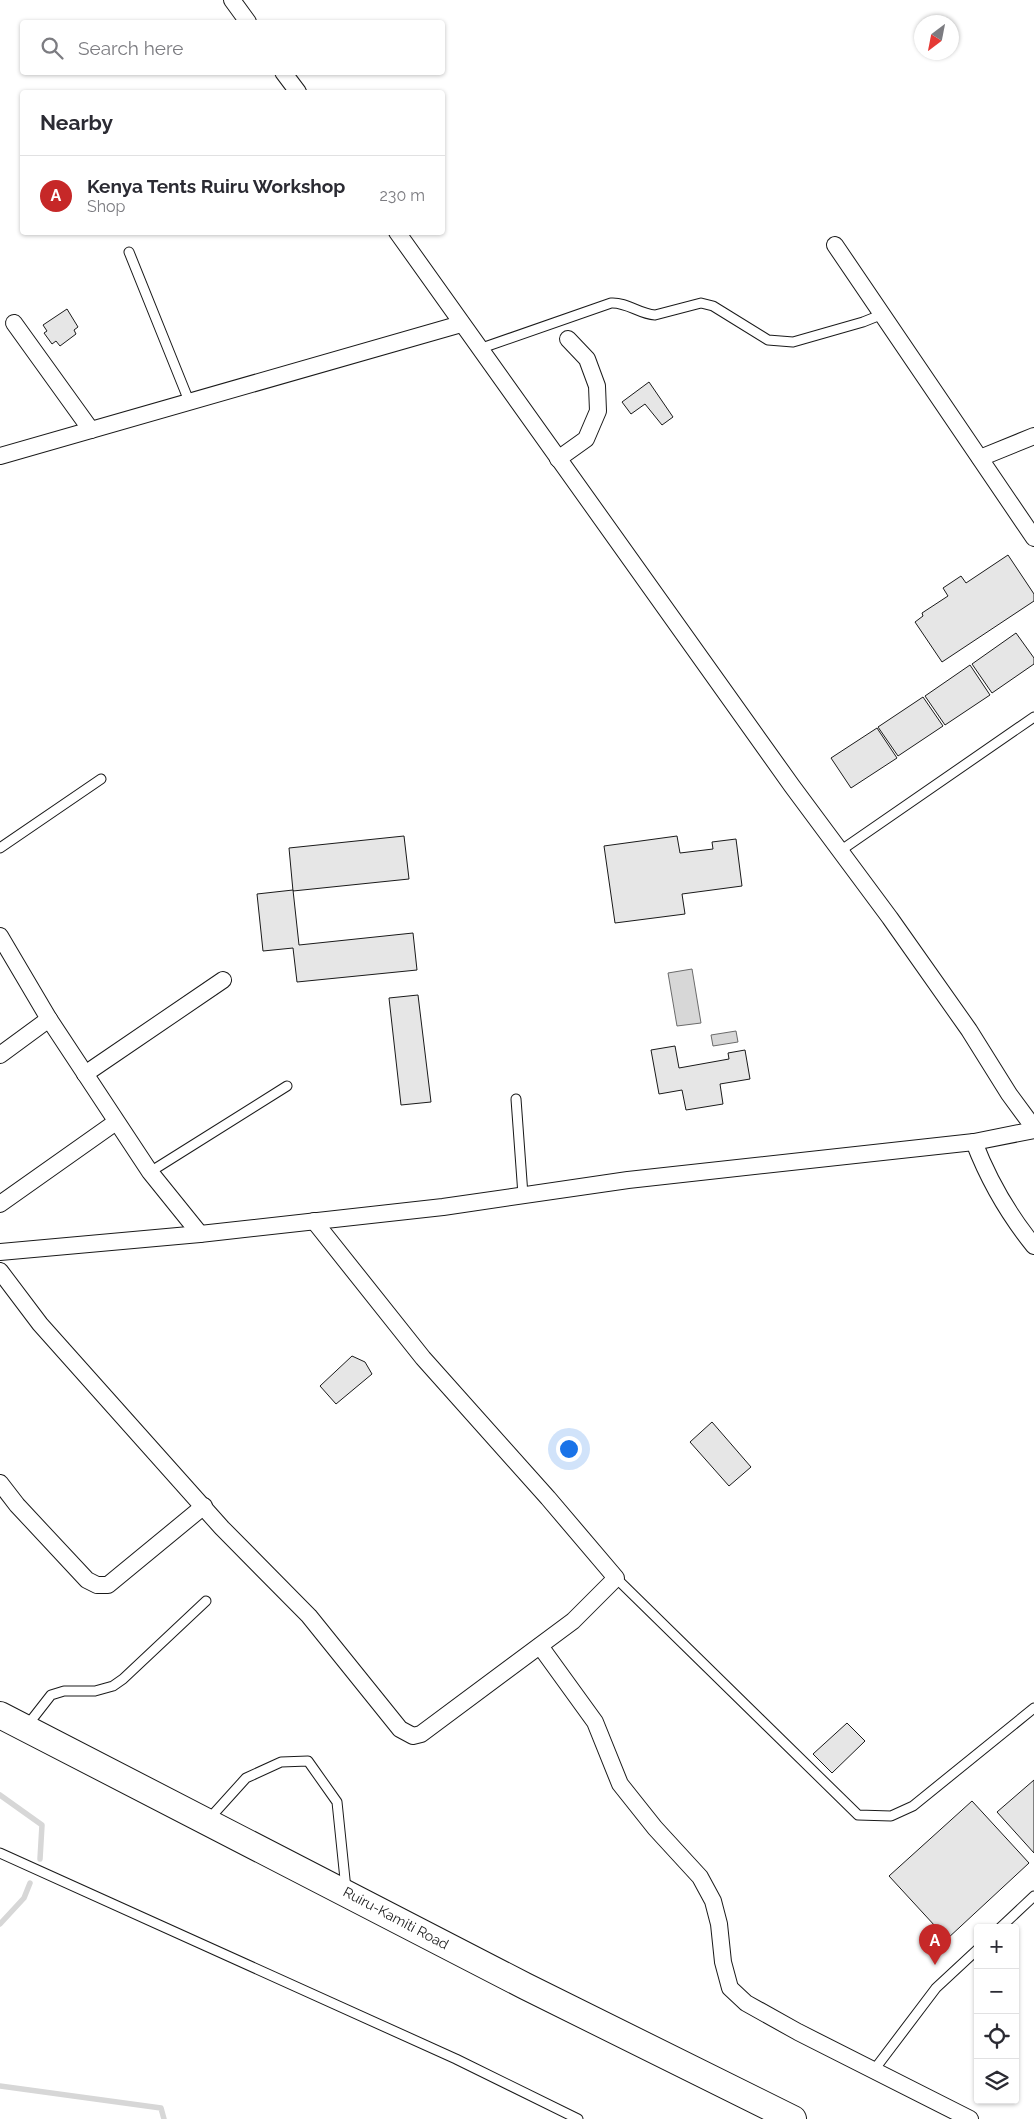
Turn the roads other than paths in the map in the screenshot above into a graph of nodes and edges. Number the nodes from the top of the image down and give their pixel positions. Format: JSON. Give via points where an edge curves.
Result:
{"nodes":[{"id":1,"x":232,"y":0,"type":"edge"},
{"id":2,"x":247,"y":20,"type":"edge"},
{"id":3,"x":286,"y":75,"type":"edge"},
{"id":4,"x":297,"y":90,"type":"edge"},
{"id":5,"x":399,"y":235,"type":"edge"},
{"id":6,"x":835,"y":245,"type":"dead end"},
{"id":7,"x":129,"y":252,"type":"dead end"},
{"id":8,"x":882,"y":314,"type":"junction"},
{"id":9,"x":14,"y":323,"type":"dead end"},
{"id":10,"x":461,"y":324,"type":"junction"},
{"id":11,"x":568,"y":339,"type":"dead end"},
{"id":12,"x":479,"y":349,"type":"junction"},
{"id":13,"x":189,"y":402,"type":"junction"},
{"id":14,"x":91,"y":430,"type":"junction"},
{"id":15,"x":1034,"y":436,"type":"edge"},
{"id":16,"x":0,"y":456,"type":"edge"},
{"id":17,"x":980,"y":458,"type":"junction"},
{"id":18,"x":558,"y":459,"type":"junction"},
{"id":19,"x":1034,"y":538,"type":"edge"},
{"id":20,"x":1034,"y":717,"type":"edge"},
{"id":21,"x":101,"y":779,"type":"dead end"},
{"id":22,"x":0,"y":848,"type":"edge"},
{"id":23,"x":840,"y":851,"type":"junction"},
{"id":24,"x":0,"y":936,"type":"edge"},
{"id":25,"x":223,"y":980,"type":"dead end"},
{"id":26,"x":49,"y":1018,"type":"junction"},
{"id":27,"x":0,"y":1055,"type":"edge"},
{"id":28,"x":85,"y":1074,"type":"junction"},
{"id":29,"x":287,"y":1086,"type":"dead end"},
{"id":30,"x":516,"y":1099,"type":"dead end"},
{"id":31,"x":116,"y":1122,"type":"junction"},
{"id":32,"x":1034,"y":1129,"type":"edge"},
{"id":33,"x":974,"y":1142,"type":"junction"},
{"id":34,"x":150,"y":1172,"type":"junction"},
{"id":35,"x":523,"y":1196,"type":"junction"},
{"id":36,"x":0,"y":1204,"type":"edge"},
{"id":37,"x":314,"y":1221,"type":"junction"},
{"id":38,"x":200,"y":1234,"type":"junction"},
{"id":39,"x":1034,"y":1246,"type":"edge"},
{"id":40,"x":0,"y":1252,"type":"edge"},
{"id":41,"x":0,"y":1271,"type":"edge"},
{"id":42,"x":0,"y":1483,"type":"edge"},
{"id":43,"x":204,"y":1506,"type":"junction"},
{"id":44,"x":616,"y":1578,"type":"junction"},
{"id":45,"x":206,"y":1601,"type":"dead end"},
{"id":46,"x":540,"y":1646,"type":"junction"},
{"id":47,"x":1034,"y":1708,"type":"edge"},
{"id":48,"x":0,"y":1715,"type":"edge"},
{"id":49,"x":26,"y":1728,"type":"junction"},
{"id":50,"x":206,"y":1822,"type":"junction"},
{"id":51,"x":0,"y":1853,"type":"edge"},
{"id":52,"x":346,"y":1892,"type":"junction"},
{"id":53,"x":1034,"y":1896,"type":"edge"},
{"id":54,"x":1004,"y":1924,"type":"edge"},
{"id":55,"x":974,"y":1953,"type":"edge"},
{"id":56,"x":874,"y":2070,"type":"junction"},
{"id":57,"x":578,"y":2119,"type":"edge"},
{"id":58,"x":793,"y":2119,"type":"edge"},
{"id":59,"x":970,"y":2119,"type":"edge"}],
"edges":[{"from":1,"to":2,"type":"street"},
{"from":3,"to":4,"type":"street"},
{"from":5,"to":10,"type":"street"},
{"from":6,"to":8,"type":"street"},
{"from":7,"to":13,"type":"lane"},
{"from":8,"to":12,"type":"lane","via":[[793,342],[781,342],[768,340],[713,306],[700,303],[654,315],[620,303]]},
{"from":8,"to":17,"type":"street"},
{"from":9,"to":14,"type":"street"},
{"from":10,"to":12,"type":"street"},
{"from":10,"to":13,"type":"street"},
{"from":11,"to":18,"type":"street","via":[[587,359],[597,386],[598,411],[586,439]]},
{"from":12,"to":18,"type":"street"},
{"from":13,"to":14,"type":"street"},
{"from":14,"to":16,"type":"street"},
{"from":15,"to":17,"type":"street"},
{"from":17,"to":19,"type":"street"},
{"from":18,"to":23,"type":"street"},
{"from":20,"to":23,"type":"lane"},
{"from":21,"to":22,"type":"lane"},
{"from":23,"to":32,"type":"street","via":[[969,1030]]},
{"from":24,"to":26,"type":"street"},
{"from":25,"to":28,"type":"street"},
{"from":26,"to":27,"type":"street"},
{"from":26,"to":28,"type":"street"},
{"from":28,"to":31,"type":"street"},
{"from":29,"to":34,"type":"lane"},
{"from":30,"to":35,"type":"lane"},
{"from":31,"to":34,"type":"street"},
{"from":31,"to":36,"type":"street"},
{"from":32,"to":33,"type":"street"},
{"from":33,"to":35,"type":"street","via":[[628,1180]]},
{"from":33,"to":39,"type":"street","via":[[986,1175],[1002,1204]]},
{"from":34,"to":38,"type":"street"},
{"from":35,"to":37,"type":"street"},
{"from":37,"to":38,"type":"street"},
{"from":37,"to":44,"type":"street","via":[[423,1358]]},
{"from":38,"to":40,"type":"street"},
{"from":41,"to":43,"type":"street","via":[[40,1324]]},
{"from":42,"to":43,"type":"street","via":[[87,1580],[97,1585],[108,1585]]},
{"from":43,"to":46,"type":"street","via":[[309,1616],[400,1729],[413,1736],[431,1727]]},
{"from":44,"to":46,"type":"street","via":[[573,1622]]},
{"from":44,"to":47,"type":"lane","via":[[858,1815],[891,1816],[913,1806]]},
{"from":45,"to":49,"type":"lane","via":[[123,1679],[95,1691],[64,1691],[52,1695]]},
{"from":46,"to":56,"type":"street","via":[[595,1722],[620,1784],[676,1849],[713,1901],[730,1988],[746,2003]]},
{"from":48,"to":49,"type":"main road","name":"Ruiru-Kamiti Road"},
{"from":49,"to":50,"type":"main road","name":"Ruiru-Kamiti Road"},
{"from":50,"to":52,"type":"main road","name":"Ruiru-Kamiti Road"},
{"from":50,"to":52,"type":"lane","via":[[246,1778],[281,1762],[308,1761],[337,1802]]},
{"from":51,"to":57,"type":"lane","via":[[456,2059]]},
{"from":52,"to":58,"type":"main road","name":"Ruiru-Kamiti Road","via":[[525,1986]]},
{"from":53,"to":54,"type":"lane"},
{"from":55,"to":56,"type":"lane","via":[[936,1988]]},
{"from":56,"to":59,"type":"street"}]}
